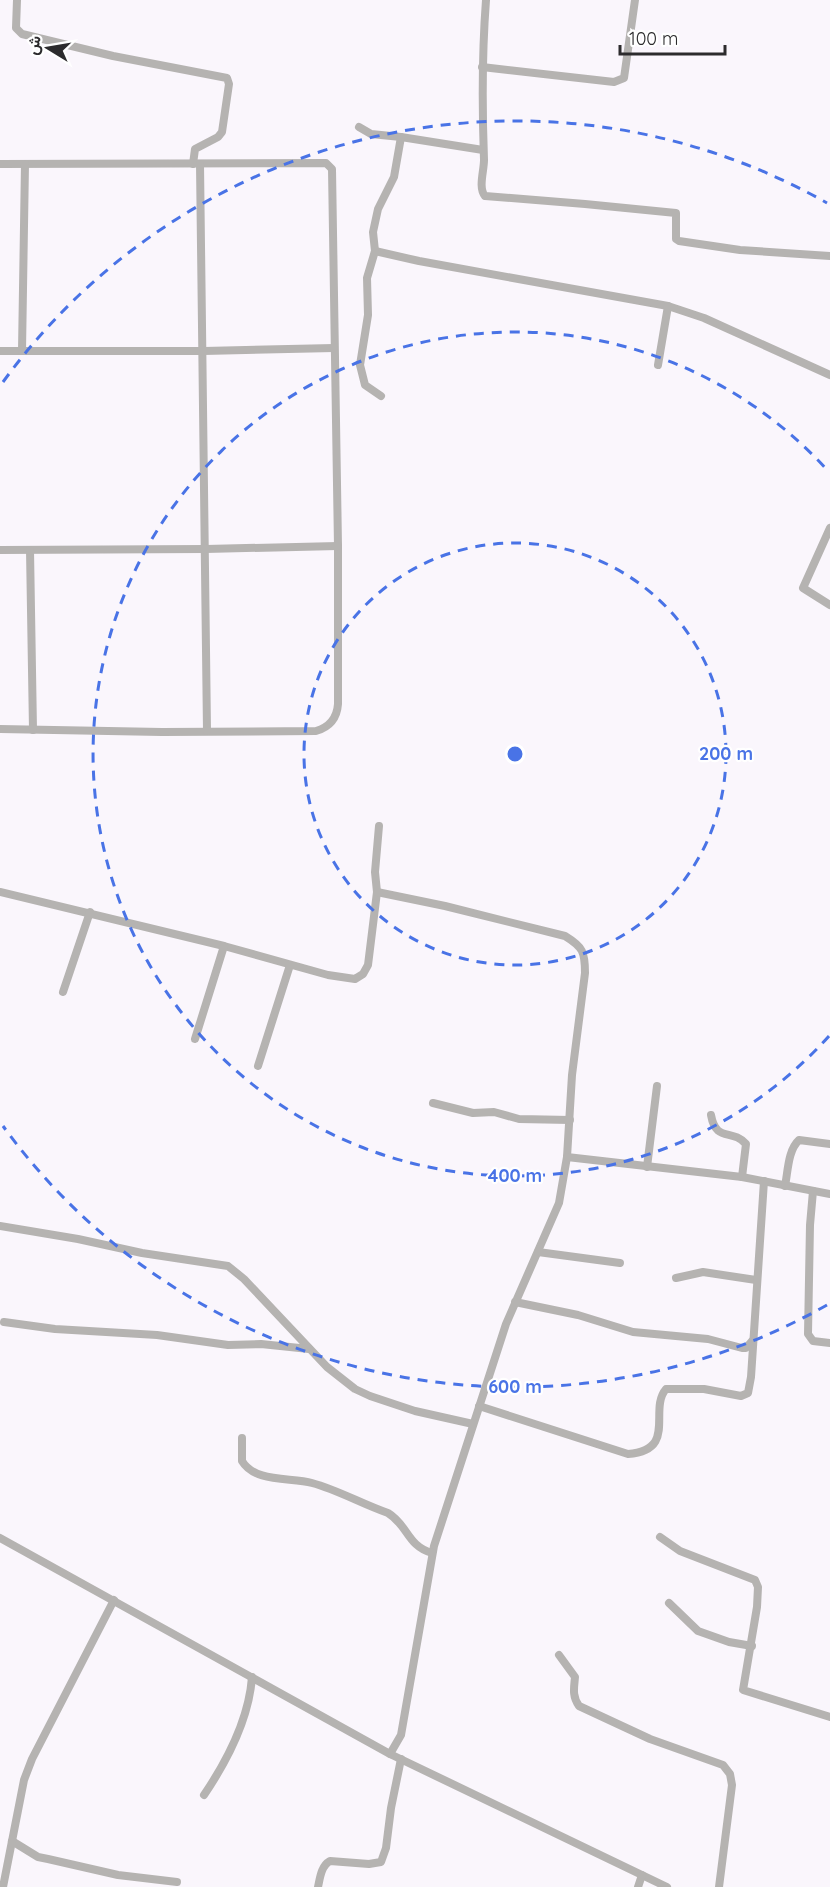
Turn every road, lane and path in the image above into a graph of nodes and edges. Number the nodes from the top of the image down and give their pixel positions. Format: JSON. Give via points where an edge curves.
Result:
{"nodes":[{"id":1,"x":17,"y":0,"type":"edge"},
{"id":2,"x":486,"y":0,"type":"edge"},
{"id":3,"x":635,"y":0,"type":"edge"},
{"id":4,"x":482,"y":67,"type":"junction"},
{"id":5,"x":359,"y":127,"type":"dead end"},
{"id":6,"x":401,"y":137,"type":"junction"},
{"id":7,"x":483,"y":150,"type":"junction"},
{"id":8,"x":0,"y":164,"type":"edge"},
{"id":9,"x":25,"y":164,"type":"junction"},
{"id":10,"x":197,"y":164,"type":"junction"},
{"id":11,"x":375,"y":251,"type":"junction"},
{"id":12,"x":830,"y":256,"type":"edge"},
{"id":13,"x":668,"y":306,"type":"junction"},
{"id":14,"x":334,"y":348,"type":"junction"},
{"id":15,"x":0,"y":351,"type":"edge"},
{"id":16,"x":22,"y":351,"type":"junction"},
{"id":17,"x":204,"y":351,"type":"junction"},
{"id":18,"x":658,"y":365,"type":"dead end"},
{"id":19,"x":830,"y":375,"type":"edge"},
{"id":20,"x":381,"y":396,"type":"dead end"},
{"id":21,"x":830,"y":528,"type":"edge"},
{"id":22,"x":338,"y":546,"type":"junction"},
{"id":23,"x":206,"y":549,"type":"junction"},
{"id":24,"x":0,"y":550,"type":"edge"},
{"id":25,"x":30,"y":550,"type":"junction"},
{"id":26,"x":830,"y":605,"type":"edge"},
{"id":27,"x":0,"y":729,"type":"edge"},
{"id":28,"x":33,"y":730,"type":"junction"},
{"id":29,"x":207,"y":731,"type":"junction"},
{"id":30,"x":379,"y":826,"type":"dead end"},
{"id":31,"x":0,"y":892,"type":"edge"},
{"id":32,"x":377,"y":892,"type":"junction"},
{"id":33,"x":90,"y":912,"type":"junction"},
{"id":34,"x":224,"y":946,"type":"junction"},
{"id":35,"x":290,"y":965,"type":"junction"},
{"id":36,"x":63,"y":992,"type":"dead end"},
{"id":37,"x":195,"y":1039,"type":"dead end"},
{"id":38,"x":258,"y":1066,"type":"dead end"},
{"id":39,"x":657,"y":1086,"type":"dead end"},
{"id":40,"x":433,"y":1103,"type":"dead end"},
{"id":41,"x":711,"y":1115,"type":"dead end"},
{"id":42,"x":570,"y":1120,"type":"junction"},
{"id":43,"x":830,"y":1144,"type":"edge"},
{"id":44,"x":567,"y":1157,"type":"junction"},
{"id":45,"x":647,"y":1167,"type":"junction"},
{"id":46,"x":742,"y":1177,"type":"junction"},
{"id":47,"x":764,"y":1181,"type":"junction"},
{"id":48,"x":785,"y":1186,"type":"junction"},
{"id":49,"x":813,"y":1191,"type":"junction"},
{"id":50,"x":830,"y":1194,"type":"edge"},
{"id":51,"x":0,"y":1226,"type":"edge"},
{"id":52,"x":538,"y":1252,"type":"junction"},
{"id":53,"x":620,"y":1263,"type":"dead end"},
{"id":54,"x":676,"y":1278,"type":"dead end"},
{"id":55,"x":756,"y":1280,"type":"junction"},
{"id":56,"x":515,"y":1302,"type":"junction"},
{"id":57,"x":4,"y":1322,"type":"dead end"},
{"id":58,"x":752,"y":1340,"type":"junction"},
{"id":59,"x":830,"y":1343,"type":"edge"},
{"id":60,"x":309,"y":1349,"type":"junction"},
{"id":61,"x":479,"y":1406,"type":"junction"},
{"id":62,"x":474,"y":1424,"type":"junction"},
{"id":63,"x":242,"y":1438,"type":"dead end"},
{"id":64,"x":660,"y":1537,"type":"dead end"},
{"id":65,"x":0,"y":1538,"type":"edge"},
{"id":66,"x":432,"y":1554,"type":"junction"},
{"id":67,"x":114,"y":1600,"type":"junction"},
{"id":68,"x":669,"y":1603,"type":"dead end"},
{"id":69,"x":752,"y":1646,"type":"junction"},
{"id":70,"x":559,"y":1655,"type":"dead end"},
{"id":71,"x":252,"y":1677,"type":"junction"},
{"id":72,"x":830,"y":1717,"type":"edge"},
{"id":73,"x":390,"y":1754,"type":"junction"},
{"id":74,"x":401,"y":1760,"type":"junction"},
{"id":75,"x":204,"y":1794,"type":"dead end"},
{"id":76,"x":12,"y":1841,"type":"junction"},
{"id":77,"x":642,"y":1875,"type":"junction"},
{"id":78,"x":177,"y":1882,"type":"dead end"},
{"id":79,"x":3,"y":1887,"type":"edge"},
{"id":80,"x":318,"y":1887,"type":"edge"},
{"id":81,"x":638,"y":1887,"type":"edge"},
{"id":82,"x":667,"y":1887,"type":"edge"},
{"id":83,"x":719,"y":1887,"type":"edge"}],
"edges":[{"from":1,"to":10,"type":"street","via":[[16,28],[22,34],[227,78],[222,132],[195,149]]},
{"from":2,"to":4,"type":"street"},
{"from":3,"to":4,"type":"street","via":[[621,81]]},
{"from":4,"to":7,"type":"street"},
{"from":5,"to":6,"type":"street","via":[[371,134]]},
{"from":6,"to":7,"type":"street"},
{"from":6,"to":11,"type":"street","via":[[394,177],[378,209],[373,232]]},
{"from":7,"to":12,"type":"street","via":[[485,196],[676,213],[679,242]]},
{"from":8,"to":9,"type":"street"},
{"from":9,"to":10,"type":"street"},
{"from":9,"to":16,"type":"street"},
{"from":10,"to":14,"type":"street","via":[[329,165]]},
{"from":10,"to":17,"type":"street"},
{"from":11,"to":13,"type":"street"},
{"from":11,"to":20,"type":"street","via":[[367,278],[368,315],[360,365],[365,385]]},
{"from":13,"to":18,"type":"street"},
{"from":13,"to":19,"type":"street","via":[[704,318]]},
{"from":14,"to":17,"type":"street"},
{"from":14,"to":22,"type":"street"},
{"from":15,"to":16,"type":"street"},
{"from":16,"to":17,"type":"street"},
{"from":17,"to":23,"type":"street"},
{"from":21,"to":26,"type":"street","via":[[803,588]]},
{"from":22,"to":23,"type":"street"},
{"from":22,"to":29,"type":"street","via":[[338,710],[332,721],[316,731]]},
{"from":23,"to":25,"type":"street"},
{"from":23,"to":29,"type":"street"},
{"from":24,"to":25,"type":"street"},
{"from":25,"to":28,"type":"street"},
{"from":27,"to":28,"type":"street"},
{"from":28,"to":29,"type":"street"},
{"from":30,"to":32,"type":"street"},
{"from":31,"to":33,"type":"street"},
{"from":32,"to":35,"type":"street","via":[[368,964],[363,974],[343,979]]},
{"from":32,"to":42,"type":"street","via":[[565,936],[578,944],[585,956],[585,973]]},
{"from":33,"to":34,"type":"street"},
{"from":33,"to":36,"type":"street"},
{"from":34,"to":35,"type":"street"},
{"from":34,"to":37,"type":"street"},
{"from":35,"to":38,"type":"street"},
{"from":39,"to":45,"type":"street"},
{"from":40,"to":42,"type":"street","via":[[519,1119]]},
{"from":41,"to":46,"type":"street","via":[[717,1131],[746,1144]]},
{"from":42,"to":44,"type":"street"},
{"from":43,"to":48,"type":"street","via":[[799,1140]]},
{"from":44,"to":45,"type":"street"},
{"from":44,"to":52,"type":"street","via":[[559,1203]]},
{"from":45,"to":46,"type":"street"},
{"from":46,"to":47,"type":"street"},
{"from":47,"to":48,"type":"street"},
{"from":47,"to":55,"type":"street"},
{"from":48,"to":49,"type":"street"},
{"from":49,"to":50,"type":"street"},
{"from":49,"to":59,"type":"street","via":[[808,1334],[813,1341]]},
{"from":51,"to":60,"type":"street","via":[[228,1266]]},
{"from":52,"to":53,"type":"street"},
{"from":52,"to":56,"type":"street"},
{"from":54,"to":55,"type":"street","via":[[703,1272]]},
{"from":55,"to":58,"type":"street"},
{"from":56,"to":58,"type":"street","via":[[633,1332],[708,1339],[742,1348]]},
{"from":56,"to":61,"type":"street"},
{"from":57,"to":60,"type":"street","via":[[228,1345]]},
{"from":58,"to":61,"type":"street","via":[[748,1393],[741,1396],[704,1389],[666,1389],[660,1402],[660,1430],[653,1445],[635,1453]]},
{"from":60,"to":62,"type":"street","via":[[327,1367],[370,1396]]},
{"from":61,"to":62,"type":"street"},
{"from":62,"to":66,"type":"street"},
{"from":63,"to":66,"type":"street","via":[[242,1461],[252,1471],[273,1478],[311,1482],[388,1513],[418,1548]]},
{"from":64,"to":69,"type":"street","via":[[680,1551],[755,1580],[758,1587]]},
{"from":65,"to":67,"type":"street"},
{"from":66,"to":73,"type":"street","via":[[401,1735]]},
{"from":67,"to":71,"type":"street"},
{"from":67,"to":76,"type":"street","via":[[32,1759]]},
{"from":68,"to":69,"type":"street","via":[[698,1630]]},
{"from":69,"to":72,"type":"street","via":[[744,1690]]},
{"from":70,"to":83,"type":"street","via":[[574,1677],[574,1700],[583,1708],[650,1739],[723,1765],[730,1774],[732,1785]]},
{"from":71,"to":73,"type":"street"},
{"from":71,"to":75,"type":"street","via":[[250,1697],[232,1745]]},
{"from":73,"to":74,"type":"street"},
{"from":74,"to":77,"type":"street"},
{"from":74,"to":80,"type":"street","via":[[381,1862],[330,1861],[322,1869]]},
{"from":76,"to":78,"type":"street","via":[[38,1857],[118,1875]]},
{"from":76,"to":79,"type":"street"},
{"from":77,"to":81,"type":"street"},
{"from":77,"to":82,"type":"street"}]}
